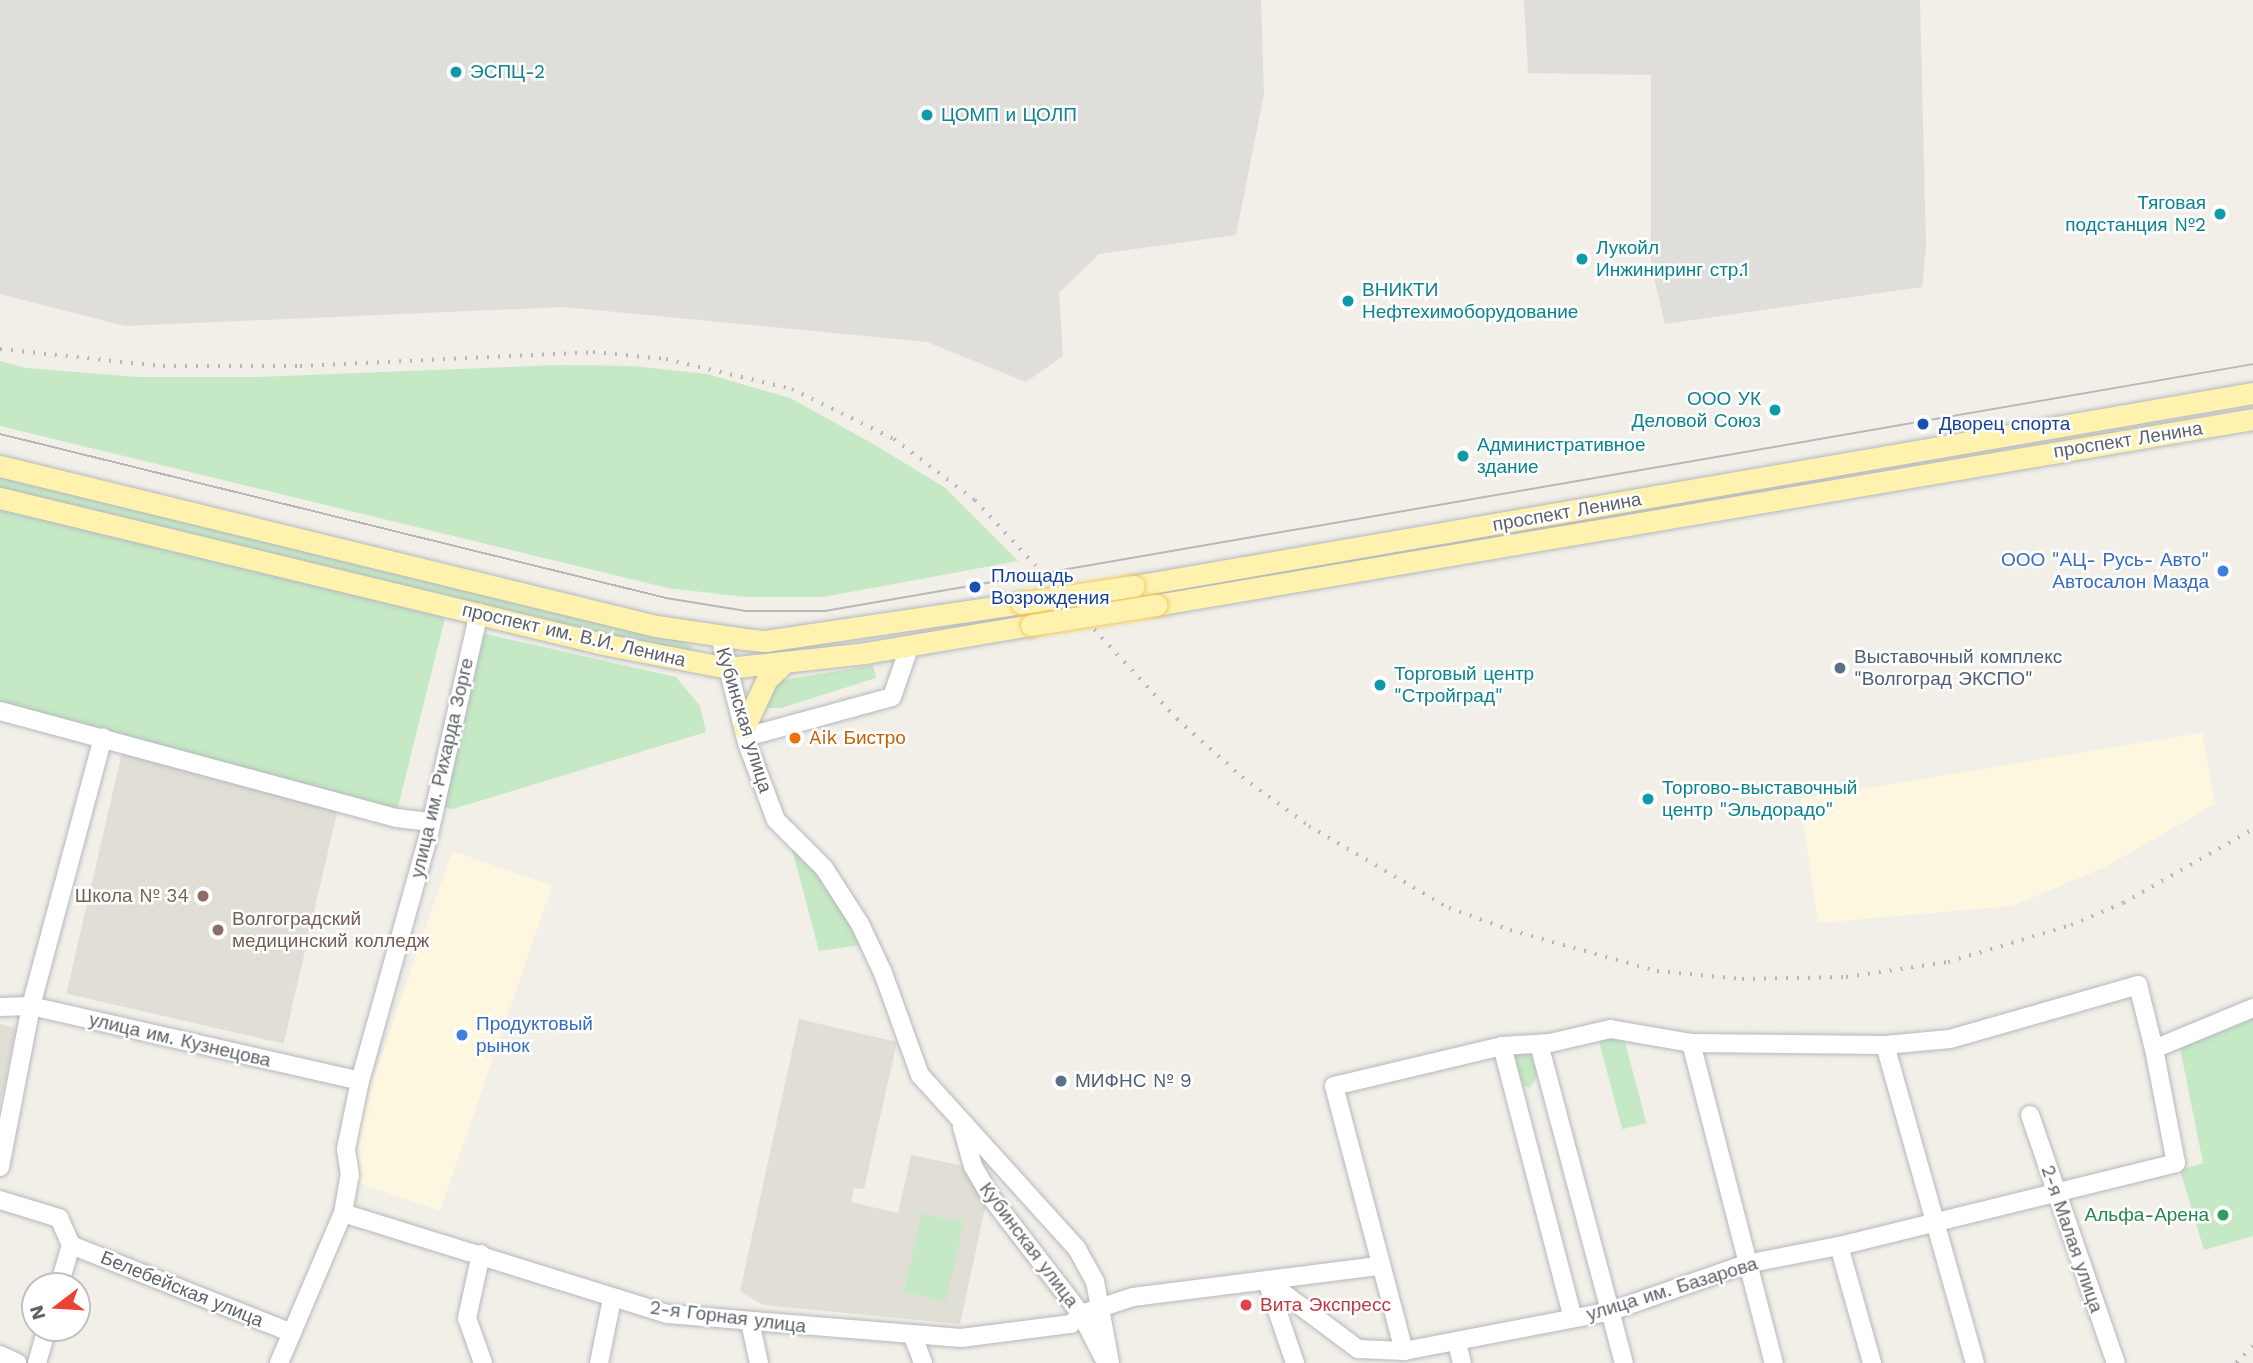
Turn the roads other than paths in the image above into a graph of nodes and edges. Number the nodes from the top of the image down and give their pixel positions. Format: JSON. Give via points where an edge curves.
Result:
{"nodes":[{"id":1,"x":2253,"y":393,"type":"edge"},
{"id":2,"x":2253,"y":419,"type":"edge"},
{"id":3,"x":2000,"y":436,"type":"junction"},
{"id":4,"x":2004,"y":461,"type":"junction"},
{"id":5,"x":0,"y":466,"type":"edge"},
{"id":6,"x":0,"y":498,"type":"edge"},
{"id":7,"x":1134,"y":586,"type":"joint"},
{"id":8,"x":1156,"y":606,"type":"joint"},
{"id":9,"x":479,"y":613,"type":"junction"},
{"id":10,"x":720,"y":636,"type":"junction"},
{"id":11,"x":910,"y":645,"type":"junction"},
{"id":12,"x":784,"y":663,"type":"junction"},
{"id":13,"x":728,"y":668,"type":"junction"},
{"id":14,"x":0,"y":711,"type":"edge"},
{"id":15,"x":745,"y":732,"type":"junction"},
{"id":16,"x":103,"y":738,"type":"junction"},
{"id":17,"x":431,"y":822,"type":"junction"},
{"id":18,"x":31,"y":1006,"type":"junction"},
{"id":19,"x":0,"y":1007,"type":"edge"},
{"id":20,"x":2253,"y":1008,"type":"edge"},
{"id":21,"x":1691,"y":1043,"type":"junction"},
{"id":22,"x":1539,"y":1044,"type":"junction"},
{"id":23,"x":1885,"y":1045,"type":"junction"},
{"id":24,"x":1502,"y":1046,"type":"junction"},
{"id":25,"x":2154,"y":1049,"type":"junction"},
{"id":26,"x":360,"y":1081,"type":"junction"},
{"id":27,"x":2030,"y":1115,"type":"dead end"},
{"id":28,"x":961,"y":1123,"type":"junction"},
{"id":29,"x":0,"y":1167,"type":"edge"},
{"id":30,"x":2054,"y":1193,"type":"junction"},
{"id":31,"x":0,"y":1200,"type":"edge"},
{"id":32,"x":343,"y":1213,"type":"junction"},
{"id":33,"x":1935,"y":1222,"type":"junction"},
{"id":34,"x":71,"y":1245,"type":"junction"},
{"id":35,"x":1839,"y":1246,"type":"junction"},
{"id":36,"x":481,"y":1254,"type":"junction"},
{"id":37,"x":1746,"y":1264,"type":"junction"},
{"id":38,"x":1378,"y":1266,"type":"junction"},
{"id":39,"x":63,"y":1272,"type":"edge"},
{"id":40,"x":1267,"y":1281,"type":"junction"},
{"id":41,"x":612,"y":1298,"type":"junction"},
{"id":42,"x":1102,"y":1307,"type":"junction"},
{"id":43,"x":1611,"y":1311,"type":"junction"},
{"id":44,"x":1081,"y":1314,"type":"junction"},
{"id":45,"x":1573,"y":1318,"type":"junction"},
{"id":46,"x":750,"y":1322,"type":"junction"},
{"id":47,"x":292,"y":1334,"type":"junction"},
{"id":48,"x":912,"y":1335,"type":"junction"},
{"id":49,"x":43,"y":1342,"type":"edge"},
{"id":50,"x":1457,"y":1342,"type":"junction"},
{"id":51,"x":1404,"y":1351,"type":"junction"},
{"id":52,"x":0,"y":1355,"type":"edge"},
{"id":53,"x":17,"y":1363,"type":"edge"},
{"id":54,"x":37,"y":1363,"type":"edge"},
{"id":55,"x":279,"y":1363,"type":"edge"},
{"id":56,"x":483,"y":1363,"type":"edge"},
{"id":57,"x":599,"y":1363,"type":"edge"},
{"id":58,"x":759,"y":1363,"type":"edge"},
{"id":59,"x":923,"y":1363,"type":"edge"},
{"id":60,"x":1108,"y":1363,"type":"edge"},
{"id":61,"x":1295,"y":1363,"type":"edge"},
{"id":62,"x":1462,"y":1363,"type":"edge"},
{"id":63,"x":1624,"y":1363,"type":"edge"},
{"id":64,"x":1774,"y":1363,"type":"edge"},
{"id":65,"x":1872,"y":1363,"type":"edge"},
{"id":66,"x":1975,"y":1363,"type":"edge"},
{"id":67,"x":2116,"y":1363,"type":"edge"}],
"edges":[{"from":1,"to":3,"type":"main road","name":"проспект Ленина"},
{"from":2,"to":4,"type":"main road","name":"проспект Ленина"},
{"from":3,"to":4,"type":"main road"},
{"from":3,"to":7,"type":"main road","name":"проспект Ленина"},
{"from":4,"to":8,"type":"main road","name":"проспект Ленина"},
{"from":5,"to":10,"type":"main road","name":"проспект им. В.И. Ленина","via":[[656,626]]},
{"from":6,"to":9,"type":"main road","name":"проспект им. В.И. Ленина"},
{"from":7,"to":10,"type":"main road","name":"проспект им. В.И. Ленина","bridge":true,"via":[[765,641]]},
{"from":8,"to":11,"type":"main road","name":"проспект им. В.И. Ленина","bridge":true},
{"from":9,"to":13,"type":"main road","name":"проспект им. В.И. Ленина"},
{"from":9,"to":17,"type":"street","name":"улица им. Рихарда Зорге"},
{"from":10,"to":13,"type":"street","name":"Кубинская улица"},
{"from":11,"to":12,"type":"main road","name":"проспект им. В.И. Ленина"},
{"from":11,"to":15,"type":"street","via":[[892,698]]},
{"from":12,"to":13,"type":"main road","name":"проспект им. В.И. Ленина"},
{"from":12,"to":15,"type":"main road","via":[[767,679]]},
{"from":13,"to":15,"type":"street","name":"Кубинская улица"},
{"from":14,"to":16,"type":"street"},
{"from":15,"to":28,"type":"street","name":"Кубинская улица","via":[[776,820],[824,868],[851,909],[883,973],[916,1067]]},
{"from":16,"to":17,"type":"street","via":[[397,818]]},
{"from":16,"to":18,"type":"street"},
{"from":17,"to":26,"type":"street","name":"улица им. Рихарда Зорге"},
{"from":18,"to":19,"type":"street","name":"улица им. Кузнецова"},
{"from":18,"to":26,"type":"street","name":"улица им. Кузнецова"},
{"from":18,"to":29,"type":"street"},
{"from":20,"to":25,"type":"street"},
{"from":21,"to":22,"type":"street","via":[[1610,1029]]},
{"from":21,"to":23,"type":"street"},
{"from":21,"to":37,"type":"street"},
{"from":22,"to":24,"type":"street"},
{"from":22,"to":43,"type":"street"},
{"from":23,"to":25,"type":"street","via":[[1950,1039],[2138,985]]},
{"from":23,"to":33,"type":"street"},
{"from":24,"to":38,"type":"street","via":[[1334,1086]]},
{"from":24,"to":45,"type":"street"},
{"from":25,"to":30,"type":"street","name":"улица им. Базарова","via":[[2176,1163]]},
{"from":26,"to":32,"type":"street","name":"улица им. Рихарда Зорге","via":[[346,1149],[350,1175]]},
{"from":27,"to":30,"type":"street","name":"2-я Малая улица"},
{"from":28,"to":42,"type":"street","name":"Кубинская улица","via":[[1077,1249],[1095,1281]]},
{"from":28,"to":44,"type":"street","name":"Кубинская улица","via":[[973,1167],[990,1196]]},
{"from":30,"to":33,"type":"street","name":"улица им. Базарова"},
{"from":30,"to":67,"type":"street","name":"2-я Малая улица"},
{"from":31,"to":34,"type":"street","via":[[59,1218]]},
{"from":32,"to":36,"type":"street","name":"2-я Горная улица"},
{"from":32,"to":47,"type":"street","name":"улица им. Рихарда Зорге"},
{"from":33,"to":35,"type":"street","name":"улица им. Базарова"},
{"from":33,"to":66,"type":"street"},
{"from":34,"to":39,"type":"street"},
{"from":34,"to":47,"type":"street","name":"Белебейская улица"},
{"from":35,"to":37,"type":"street","name":"улица им. Базарова"},
{"from":35,"to":65,"type":"street"},
{"from":36,"to":41,"type":"street","name":"2-я Горная улица"},
{"from":36,"to":56,"type":"street","via":[[467,1318]]},
{"from":37,"to":43,"type":"street","name":"улица им. Базарова"},
{"from":37,"to":64,"type":"street"},
{"from":38,"to":40,"type":"street"},
{"from":38,"to":51,"type":"street"},
{"from":40,"to":42,"type":"street","via":[[1133,1297]]},
{"from":40,"to":51,"type":"street","name":"улица им. Базарова","via":[[1358,1349]]},
{"from":40,"to":61,"type":"street"},
{"from":41,"to":46,"type":"street","name":"2-я Горная улица","via":[[668,1314]]},
{"from":41,"to":57,"type":"street"},
{"from":42,"to":44,"type":"street","name":"2-я Горная улица"},
{"from":42,"to":60,"type":"street","name":"Кубинская улица"},
{"from":43,"to":45,"type":"street","name":"улица им. Базарова"},
{"from":43,"to":63,"type":"street"},
{"from":44,"to":48,"type":"street","name":"2-я Горная улица","via":[[1071,1324],[1024,1332],[961,1338]]},
{"from":44,"to":60,"type":"street","name":"Кубинская улица"},
{"from":45,"to":50,"type":"street","name":"улица им. Базарова"},
{"from":46,"to":48,"type":"street","name":"2-я Горная улица"},
{"from":46,"to":58,"type":"street"},
{"from":47,"to":55,"type":"street","name":"улица им. Рихарда Зорге"},
{"from":48,"to":59,"type":"street"},
{"from":49,"to":54,"type":"street"},
{"from":50,"to":51,"type":"street","name":"улица им. Базарова"},
{"from":50,"to":62,"type":"street"},
{"from":52,"to":53,"type":"street"}]}
